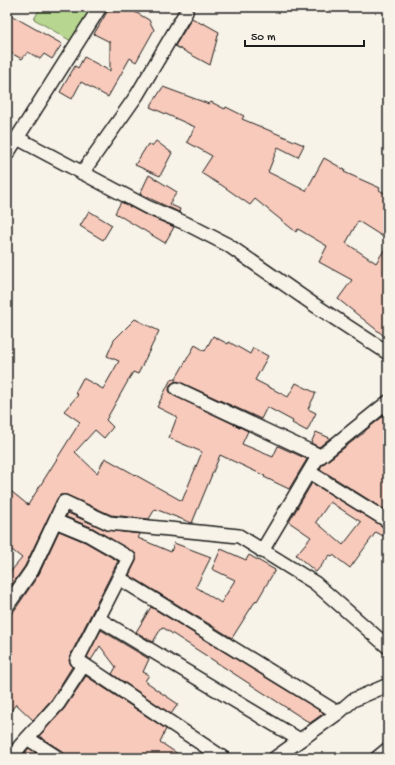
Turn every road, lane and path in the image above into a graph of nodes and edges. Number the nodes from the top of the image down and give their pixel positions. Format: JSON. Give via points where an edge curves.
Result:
{"nodes":[{"id":1,"x":100,"y":7,"type":"edge"},
{"id":2,"x":186,"y":12,"type":"dead end"},
{"id":3,"x":17,"y":138,"type":"junction"},
{"id":4,"x":7,"y":154,"type":"edge"},
{"id":5,"x":82,"y":173,"type":"junction"},
{"id":6,"x":388,"y":353,"type":"edge"},
{"id":7,"x":177,"y":389,"type":"dead end"},
{"id":8,"x":388,"y":402,"type":"edge"},
{"id":9,"x":320,"y":456,"type":"junction"},
{"id":10,"x":309,"y":472,"type":"junction"},
{"id":11,"x":55,"y":521,"type":"junction"},
{"id":12,"x":388,"y":521,"type":"edge"},
{"id":13,"x":262,"y":551,"type":"junction"},
{"id":14,"x":119,"y":578,"type":"junction"},
{"id":15,"x":7,"y":606,"type":"edge"},
{"id":16,"x":99,"y":619,"type":"junction"},
{"id":17,"x":388,"y":647,"type":"edge"},
{"id":18,"x":78,"y":660,"type":"junction"},
{"id":19,"x":388,"y":685,"type":"edge"},
{"id":20,"x":338,"y":713,"type":"junction"},
{"id":21,"x":27,"y":738,"type":"junction"},
{"id":22,"x":300,"y":740,"type":"junction"},
{"id":23,"x":388,"y":749,"type":"edge"},
{"id":24,"x":12,"y":758,"type":"edge"},
{"id":25,"x":58,"y":758,"type":"edge"},
{"id":26,"x":223,"y":758,"type":"edge"},
{"id":27,"x":275,"y":758,"type":"edge"},
{"id":28,"x":377,"y":758,"type":"edge"}],
"edges":[{"from":1,"to":3,"type":"street"},
{"from":2,"to":5,"type":"street","via":[[136,95]]},
{"from":3,"to":4,"type":"street"},
{"from":3,"to":5,"type":"street"},
{"from":5,"to":6,"type":"street","via":[[228,245]]},
{"from":7,"to":9,"type":"street"},
{"from":8,"to":9,"type":"street"},
{"from":9,"to":10,"type":"street"},
{"from":10,"to":12,"type":"street"},
{"from":10,"to":13,"type":"street"},
{"from":11,"to":13,"type":"street","via":[[64,502],[109,523],[239,536]]},
{"from":11,"to":14,"type":"street","via":[[129,558]]},
{"from":11,"to":15,"type":"street","via":[[32,570]]},
{"from":13,"to":17,"type":"street","via":[[315,583]]},
{"from":14,"to":16,"type":"street"},
{"from":14,"to":20,"type":"street"},
{"from":16,"to":18,"type":"street"},
{"from":16,"to":22,"type":"street"},
{"from":18,"to":21,"type":"street","via":[[82,667],[58,704]]},
{"from":18,"to":26,"type":"street"},
{"from":19,"to":20,"type":"street","via":[[353,700]]},
{"from":20,"to":22,"type":"street"},
{"from":21,"to":24,"type":"street"},
{"from":21,"to":25,"type":"street"},
{"from":22,"to":27,"type":"street"},
{"from":23,"to":28,"type":"street"}]}
